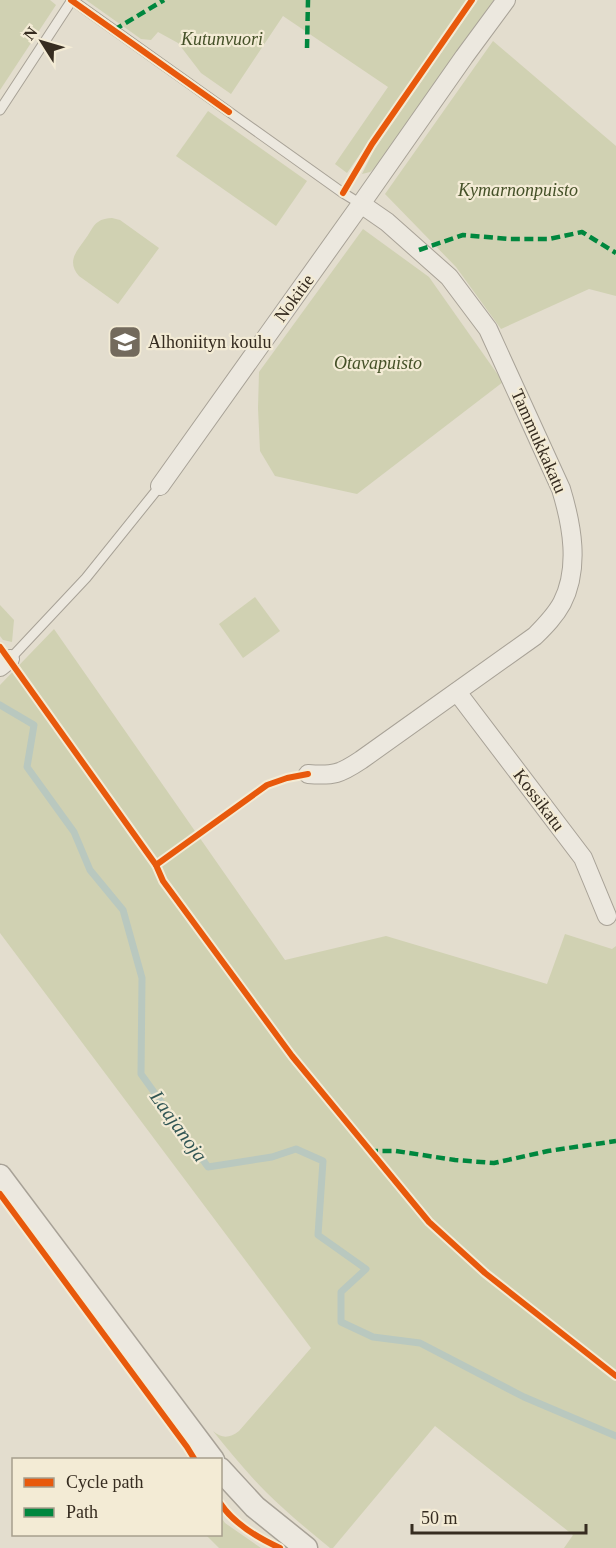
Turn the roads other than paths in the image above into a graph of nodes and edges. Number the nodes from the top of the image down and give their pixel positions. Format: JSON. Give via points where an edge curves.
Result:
{"nodes":[{"id":1,"x":72,"y":0,"type":"edge"},
{"id":2,"x":506,"y":0,"type":"edge"},
{"id":3,"x":0,"y":110,"type":"edge"},
{"id":4,"x":361,"y":204,"type":"junction"},
{"id":5,"x":160,"y":486,"type":"joint"},
{"id":6,"x":5,"y":663,"type":"edge"},
{"id":7,"x":457,"y":692,"type":"junction"},
{"id":8,"x":308,"y":774,"type":"dead end"},
{"id":9,"x":607,"y":916,"type":"dead end"},
{"id":10,"x":0,"y":1176,"type":"edge"},
{"id":11,"x":212,"y":1458,"type":"edge"},
{"id":12,"x":222,"y":1471,"type":"edge"},
{"id":13,"x":306,"y":1548,"type":"edge"}],
"edges":[{"from":1,"to":3,"type":"lane"},
{"from":1,"to":4,"type":"lane"},
{"from":2,"to":4,"type":"street","name":"Nokitie"},
{"from":4,"to":5,"type":"street","name":"Nokitie"},
{"from":4,"to":7,"type":"street","name":"Tammukkakatu","via":[[449,277],[488,329],[566,503],[573,564],[562,603],[535,636]]},
{"from":5,"to":6,"type":"lane","name":"Nokitie","via":[[86,578]]},
{"from":7,"to":8,"type":"street","name":"Tammukkakatu","via":[[343,772]]},
{"from":7,"to":9,"type":"street","name":"Kossikatu","via":[[583,858]]},
{"from":10,"to":11,"type":"street"},
{"from":12,"to":13,"type":"street","via":[[255,1507]]}]}
